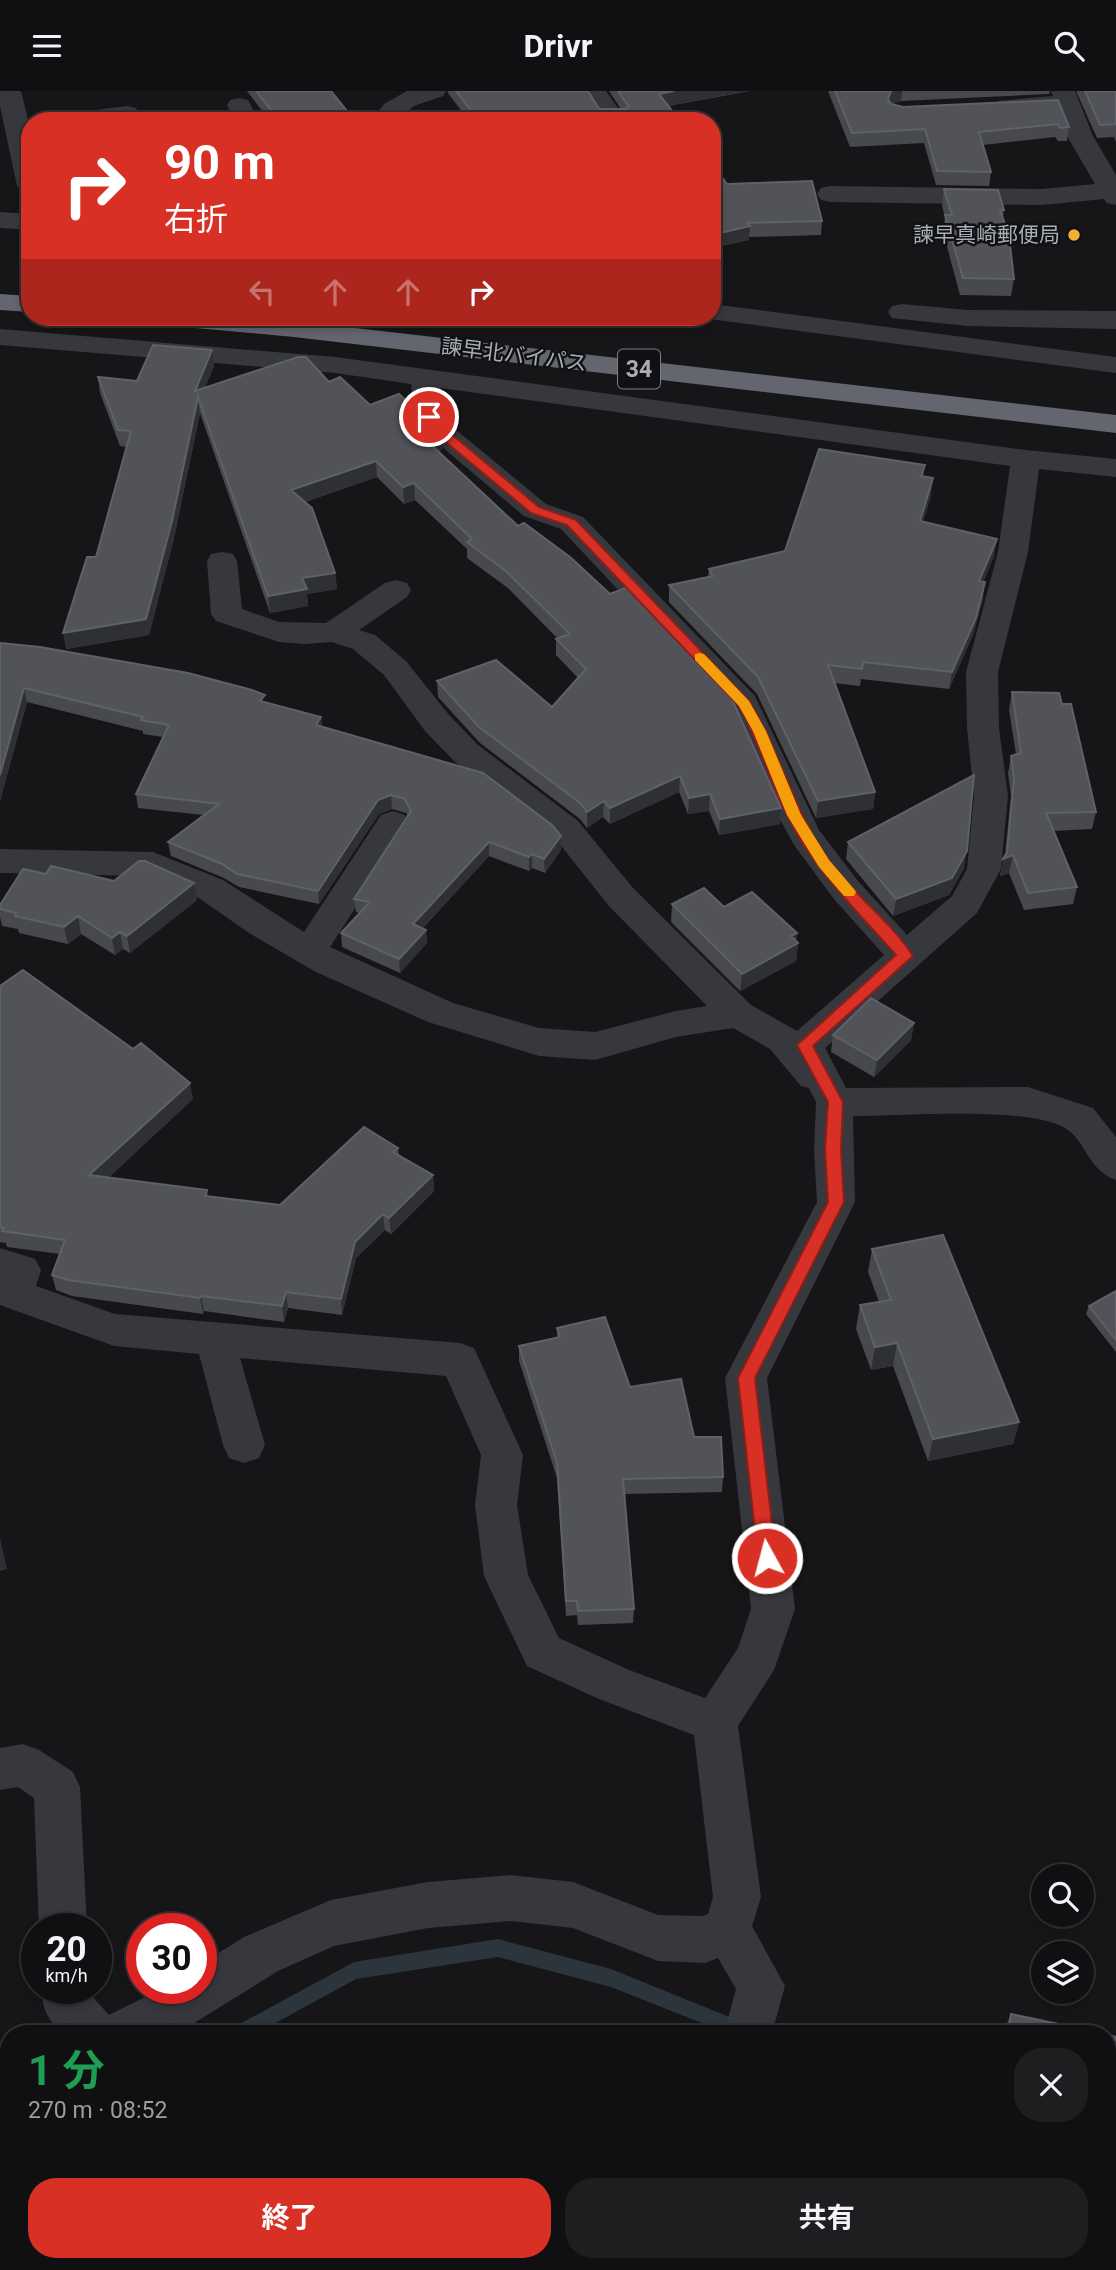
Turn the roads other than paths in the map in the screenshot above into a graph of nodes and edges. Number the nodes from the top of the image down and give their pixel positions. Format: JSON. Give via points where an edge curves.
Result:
{"nodes":[{"id":1,"x":9,"y":91,"type":"edge"},
{"id":2,"x":434,"y":91,"type":"edge"},
{"id":3,"x":594,"y":91,"type":"edge"},
{"id":4,"x":1066,"y":97,"type":"edge"},
{"id":5,"x":984,"y":107,"type":"edge"},
{"id":6,"x":389,"y":112,"type":"edge"},
{"id":7,"x":608,"y":112,"type":"edge"},
{"id":8,"x":21,"y":145,"type":"edge"},
{"id":9,"x":830,"y":194,"type":"dead end"},
{"id":10,"x":1114,"y":194,"type":"edge"},
{"id":11,"x":0,"y":220,"type":"edge"},
{"id":12,"x":21,"y":221,"type":"edge"},
{"id":13,"x":0,"y":284,"type":"edge"},
{"id":14,"x":21,"y":286,"type":"edge"},
{"id":15,"x":721,"y":294,"type":"edge"},
{"id":16,"x":0,"y":302,"type":"edge"},
{"id":17,"x":21,"y":303,"type":"edge"},
{"id":18,"x":721,"y":313,"type":"edge"},
{"id":19,"x":1116,"y":319,"type":"edge"},
{"id":20,"x":261,"y":326,"type":"edge"},
{"id":21,"x":402,"y":326,"type":"edge"},
{"id":22,"x":0,"y":337,"type":"edge"},
{"id":23,"x":1116,"y":365,"type":"edge"},
{"id":24,"x":425,"y":378,"type":"junction"},
{"id":25,"x":1116,"y":401,"type":"edge"},
{"id":26,"x":1116,"y":424,"type":"edge"},
{"id":27,"x":1026,"y":459,"type":"junction"},
{"id":28,"x":1116,"y":468,"type":"edge"},
{"id":29,"x":222,"y":561,"type":"dead end"},
{"id":30,"x":396,"y":590,"type":"dead end"},
{"id":31,"x":334,"y":632,"type":"junction"},
{"id":32,"x":393,"y":823,"type":"dead end"},
{"id":33,"x":4,"y":867,"type":"edge"},
{"id":34,"x":309,"y":952,"type":"junction"},
{"id":35,"x":905,"y":956,"type":"junction"},
{"id":36,"x":737,"y":1014,"type":"junction"},
{"id":37,"x":835,"y":1102,"type":"junction"},
{"id":38,"x":1116,"y":1165,"type":"edge"},
{"id":39,"x":0,"y":1264,"type":"edge"},
{"id":40,"x":215,"y":1339,"type":"junction"},
{"id":41,"x":244,"y":1445,"type":"dead end"},
{"id":42,"x":715,"y":1722,"type":"junction"},
{"id":43,"x":0,"y":1769,"type":"edge"},
{"id":44,"x":62,"y":1913,"type":"edge"},
{"id":45,"x":727,"y":1929,"type":"junction"},
{"id":46,"x":67,"y":2004,"type":"edge"},
{"id":47,"x":85,"y":2025,"type":"edge"},
{"id":48,"x":142,"y":2025,"type":"edge"},
{"id":49,"x":750,"y":2025,"type":"edge"}],
"edges":[{"from":1,"to":8,"type":"street"},
{"from":2,"to":6,"type":"street"},
{"from":3,"to":7,"type":"street"},
{"from":4,"to":5,"type":"street"},
{"from":4,"to":10,"type":"street","via":[[1080,136]]},
{"from":9,"to":10,"type":"street"},
{"from":11,"to":12,"type":"street"},
{"from":13,"to":14,"type":"highway"},
{"from":15,"to":19,"type":"street","via":[[967,318]]},
{"from":16,"to":17,"type":"highway"},
{"from":18,"to":23,"type":"street"},
{"from":20,"to":26,"type":"highway","name":"諫早北バイパス","number":"34"},
{"from":21,"to":25,"type":"highway","name":"諫早北バイパス","number":"34"},
{"from":22,"to":24,"type":"street","via":[[335,365]]},
{"from":24,"to":27,"type":"street"},
{"from":24,"to":35,"type":"street","via":[[429,417],[439,430],[535,510],[572,523],[744,704],[794,815],[824,864]]},
{"from":27,"to":28,"type":"street"},
{"from":27,"to":35,"type":"street","via":[[1013,552],[982,672],[991,796],[984,869],[965,904]]},
{"from":29,"to":31,"type":"street","via":[[227,614],[261,629],[306,636]]},
{"from":30,"to":31,"type":"street"},
{"from":31,"to":36,"type":"street","via":[[364,642],[395,668],[466,753],[566,829],[621,897]]},
{"from":32,"to":34,"type":"street"},
{"from":33,"to":34,"type":"street","via":[[153,864],[211,889]]},
{"from":34,"to":36,"type":"street","via":[[441,1013],[539,1042],[595,1046],[676,1024]]},
{"from":35,"to":37,"type":"street","via":[[805,1045]]},
{"from":36,"to":37,"type":"street","via":[[783,1039]]},
{"from":37,"to":38,"type":"street","via":[[1028,1101],[1080,1118]]},
{"from":37,"to":42,"type":"street","via":[[836,1202],[746,1378],[773,1609],[758,1657]]},
{"from":39,"to":40,"type":"street","via":[[21,1269],[14,1294],[114,1330]]},
{"from":40,"to":41,"type":"street"},
{"from":40,"to":42,"type":"street","via":[[460,1360],[502,1455],[496,1505],[506,1576],[543,1652]]},
{"from":42,"to":45,"type":"street","via":[[737,1897]]},
{"from":43,"to":44,"type":"street","via":[[23,1765],[57,1787]]},
{"from":45,"to":48,"type":"street","via":[[705,1940],[658,1938],[573,1905],[511,1898],[428,1905],[331,1923],[261,1954]]},
{"from":45,"to":49,"type":"street","via":[[761,1986]]},
{"from":46,"to":47,"type":"street"}]}
